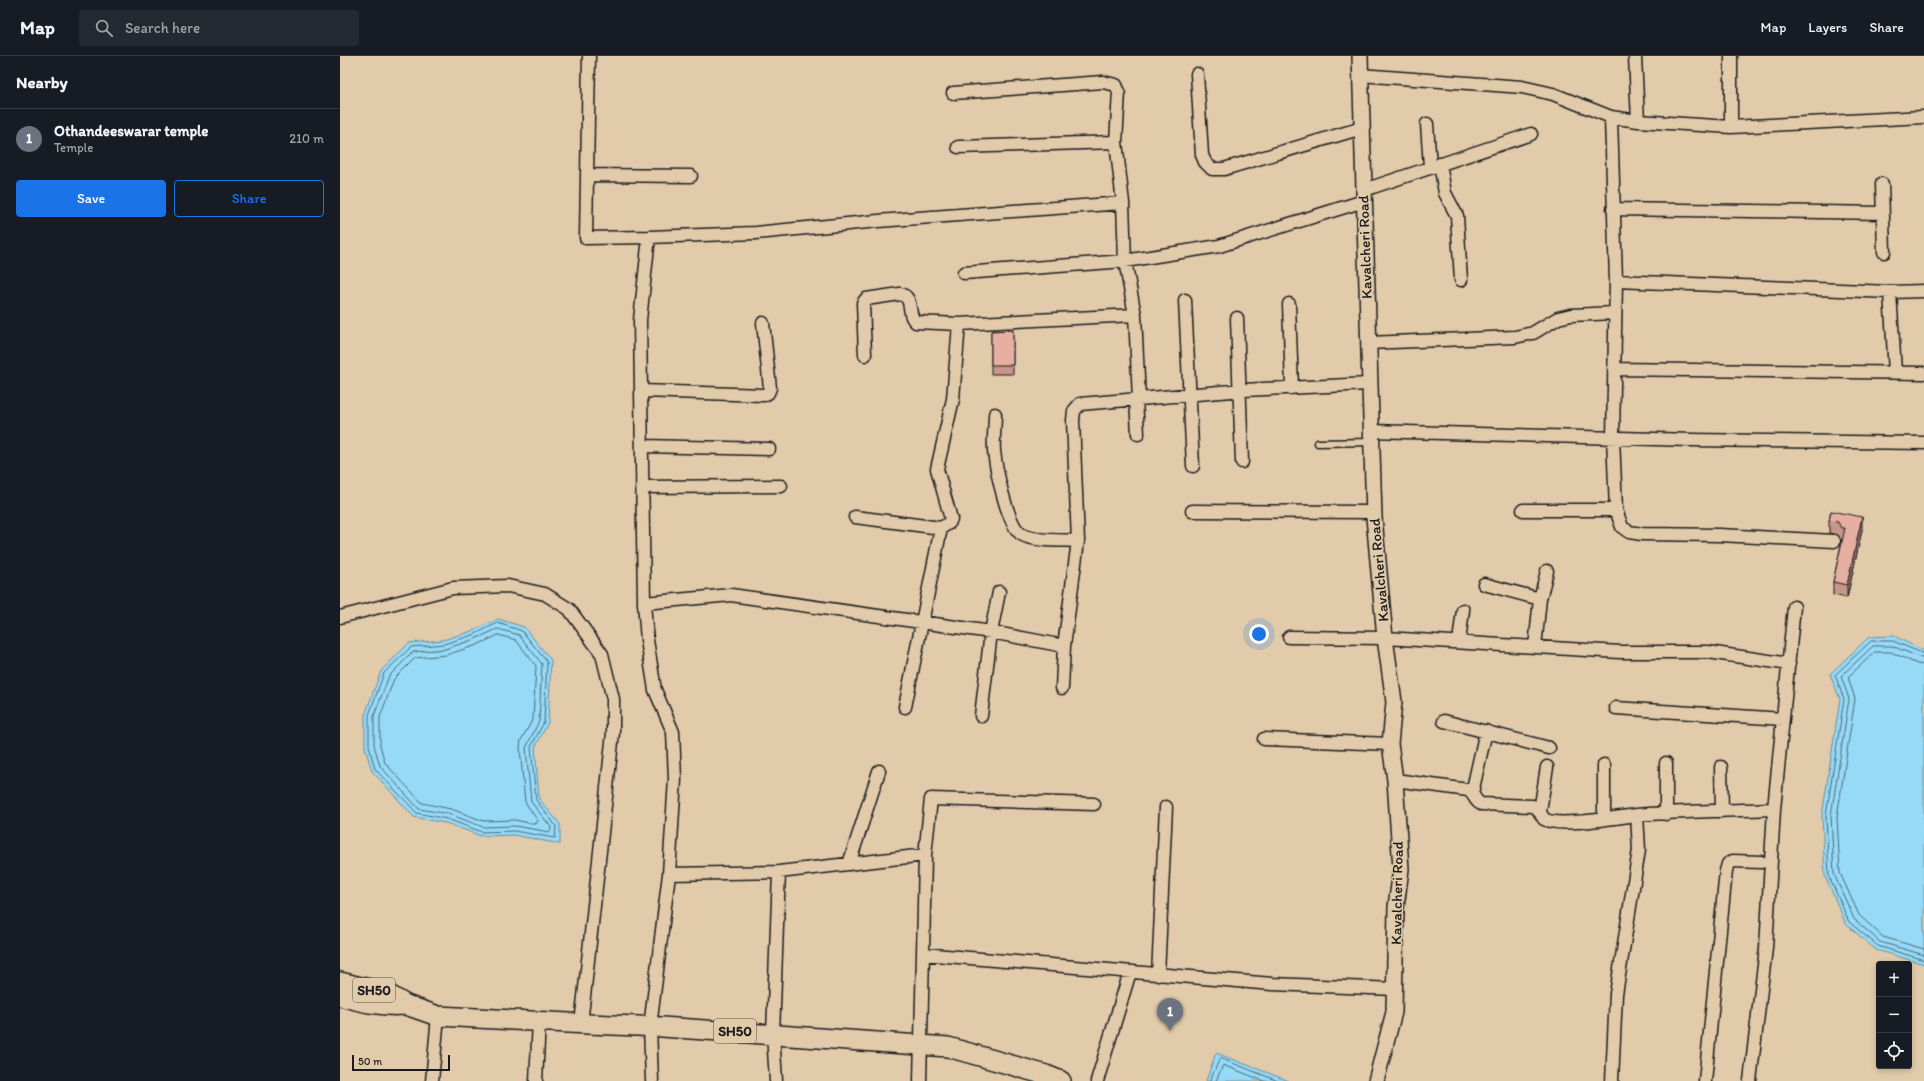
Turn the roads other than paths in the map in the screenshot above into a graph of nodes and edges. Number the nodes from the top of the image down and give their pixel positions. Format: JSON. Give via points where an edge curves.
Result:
{"nodes":[{"id":1,"x":589,"y":56,"type":"edge"},
{"id":2,"x":1360,"y":56,"type":"edge"},
{"id":3,"x":1635,"y":56,"type":"edge"},
{"id":4,"x":1730,"y":56,"type":"edge"},
{"id":5,"x":1197,"y":74,"type":"dead end"},
{"id":6,"x":1360,"y":75,"type":"junction"},
{"id":7,"x":953,"y":93,"type":"dead end"},
{"id":8,"x":1611,"y":117,"type":"junction"},
{"id":9,"x":1924,"y":117,"type":"edge"},
{"id":10,"x":1638,"y":121,"type":"junction"},
{"id":11,"x":1427,"y":124,"type":"dead end"},
{"id":12,"x":1731,"y":127,"type":"junction"},
{"id":13,"x":1362,"y":128,"type":"junction"},
{"id":14,"x":1531,"y":134,"type":"dead end"},
{"id":15,"x":1116,"y":142,"type":"junction"},
{"id":16,"x":958,"y":147,"type":"dead end"},
{"id":17,"x":1435,"y":166,"type":"junction"},
{"id":18,"x":587,"y":175,"type":"junction"},
{"id":19,"x":691,"y":176,"type":"dead end"},
{"id":20,"x":1882,"y":184,"type":"dead end"},
{"id":21,"x":1364,"y":195,"type":"junction"},
{"id":22,"x":1123,"y":203,"type":"junction"},
{"id":23,"x":1612,"y":209,"type":"junction"},
{"id":24,"x":1883,"y":213,"type":"junction"},
{"id":25,"x":649,"y":237,"type":"junction"},
{"id":26,"x":1884,"y":252,"type":"dead end"},
{"id":27,"x":1125,"y":261,"type":"junction"},
{"id":28,"x":964,"y":273,"type":"dead end"},
{"id":29,"x":1461,"y":280,"type":"dead end"},
{"id":30,"x":1616,"y":281,"type":"junction"},
{"id":31,"x":1924,"y":291,"type":"edge"},
{"id":32,"x":1890,"y":292,"type":"junction"},
{"id":33,"x":1185,"y":300,"type":"dead end"},
{"id":34,"x":1289,"y":304,"type":"dead end"},
{"id":35,"x":1615,"y":314,"type":"junction"},
{"id":36,"x":1135,"y":315,"type":"junction"},
{"id":37,"x":1237,"y":318,"type":"dead end"},
{"id":38,"x":763,"y":323,"type":"dead end"},
{"id":39,"x":959,"y":324,"type":"junction"},
{"id":40,"x":1368,"y":343,"type":"junction"},
{"id":41,"x":865,"y":355,"type":"dead end"},
{"id":42,"x":1614,"y":369,"type":"junction"},
{"id":43,"x":1895,"y":372,"type":"junction"},
{"id":44,"x":1924,"y":373,"type":"edge"},
{"id":45,"x":1370,"y":384,"type":"junction"},
{"id":46,"x":1292,"y":388,"type":"junction"},
{"id":47,"x":1239,"y":390,"type":"junction"},
{"id":48,"x":642,"y":391,"type":"junction"},
{"id":49,"x":1190,"y":396,"type":"junction"},
{"id":50,"x":1138,"y":400,"type":"junction"},
{"id":51,"x":995,"y":414,"type":"dead end"},
{"id":52,"x":1138,"y":434,"type":"dead end"},
{"id":53,"x":1371,"y":436,"type":"junction"},
{"id":54,"x":1613,"y":437,"type":"junction"},
{"id":55,"x":1318,"y":443,"type":"dead end"},
{"id":56,"x":1924,"y":443,"type":"edge"},
{"id":57,"x":643,"y":446,"type":"junction"},
{"id":58,"x":769,"y":449,"type":"dead end"},
{"id":59,"x":1242,"y":462,"type":"dead end"},
{"id":60,"x":1193,"y":466,"type":"dead end"},
{"id":61,"x":781,"y":486,"type":"dead end"},
{"id":62,"x":643,"y":487,"type":"junction"},
{"id":63,"x":1523,"y":510,"type":"dead end"},
{"id":64,"x":1616,"y":510,"type":"junction"},
{"id":65,"x":1192,"y":511,"type":"dead end"},
{"id":66,"x":1374,"y":512,"type":"junction"},
{"id":67,"x":855,"y":517,"type":"dead end"},
{"id":68,"x":941,"y":528,"type":"junction"},
{"id":69,"x":1078,"y":541,"type":"junction"},
{"id":70,"x":1834,"y":541,"type":"dead end"},
{"id":71,"x":1547,"y":571,"type":"dead end"},
{"id":72,"x":1484,"y":584,"type":"dead end"},
{"id":73,"x":999,"y":592,"type":"dead end"},
{"id":74,"x":1540,"y":599,"type":"junction"},
{"id":75,"x":644,"y":603,"type":"junction"},
{"id":76,"x":1794,"y":607,"type":"dead end"},
{"id":77,"x":1462,"y":610,"type":"dead end"},
{"id":78,"x":340,"y":616,"type":"edge"},
{"id":79,"x":922,"y":622,"type":"junction"},
{"id":80,"x":991,"y":632,"type":"junction"},
{"id":81,"x":1289,"y":637,"type":"dead end"},
{"id":82,"x":1386,"y":638,"type":"junction"},
{"id":83,"x":1460,"y":642,"type":"junction"},
{"id":84,"x":1064,"y":646,"type":"junction"},
{"id":85,"x":1535,"y":647,"type":"junction"},
{"id":86,"x":1789,"y":664,"type":"junction"},
{"id":87,"x":1062,"y":688,"type":"dead end"},
{"id":88,"x":905,"y":707,"type":"dead end"},
{"id":89,"x":1616,"y":708,"type":"dead end"},
{"id":90,"x":981,"y":716,"type":"dead end"},
{"id":91,"x":1783,"y":719,"type":"junction"},
{"id":92,"x":1444,"y":721,"type":"dead end"},
{"id":93,"x":1486,"y":731,"type":"junction"},
{"id":94,"x":1264,"y":739,"type":"dead end"},
{"id":95,"x":1390,"y":744,"type":"junction"},
{"id":96,"x":1549,"y":748,"type":"dead end"},
{"id":97,"x":1666,"y":763,"type":"dead end"},
{"id":98,"x":1604,"y":765,"type":"dead end"},
{"id":99,"x":1547,"y":767,"type":"dead end"},
{"id":100,"x":1721,"y":767,"type":"dead end"},
{"id":101,"x":879,"y":771,"type":"dead end"},
{"id":102,"x":1395,"y":780,"type":"junction"},
{"id":103,"x":1472,"y":792,"type":"junction"},
{"id":104,"x":1094,"y":804,"type":"dead end"},
{"id":105,"x":1166,"y":807,"type":"dead end"},
{"id":106,"x":1774,"y":809,"type":"junction"},
{"id":107,"x":1540,"y":811,"type":"junction"},
{"id":108,"x":1722,"y":811,"type":"junction"},
{"id":109,"x":1666,"y":814,"type":"junction"},
{"id":110,"x":1637,"y":815,"type":"junction"},
{"id":111,"x":1604,"y":820,"type":"junction"},
{"id":112,"x":925,"y":855,"type":"junction"},
{"id":113,"x":1761,"y":862,"type":"dead end"},
{"id":114,"x":849,"y":864,"type":"junction"},
{"id":115,"x":779,"y":872,"type":"junction"},
{"id":116,"x":669,"y":874,"type":"junction"},
{"id":117,"x":923,"y":954,"type":"junction"},
{"id":118,"x":1130,"y":972,"type":"junction"},
{"id":119,"x":1158,"y":975,"type":"junction"},
{"id":120,"x":340,"y":982,"type":"edge"},
{"id":121,"x":1395,"y":989,"type":"junction"},
{"id":122,"x":340,"y":996,"type":"edge"},
{"id":123,"x":406,"y":1005,"type":"junction"},
{"id":124,"x":438,"y":1016,"type":"junction"},
{"id":125,"x":539,"y":1020,"type":"junction"},
{"id":126,"x":581,"y":1024,"type":"junction"},
{"id":127,"x":650,"y":1027,"type":"junction"},
{"id":128,"x":773,"y":1034,"type":"junction"},
{"id":129,"x":921,"y":1046,"type":"junction"},
{"id":130,"x":1051,"y":1079,"type":"edge"},
{"id":131,"x":432,"y":1081,"type":"edge"},
{"id":132,"x":536,"y":1081,"type":"edge"},
{"id":133,"x":652,"y":1081,"type":"edge"},
{"id":134,"x":776,"y":1081,"type":"edge"},
{"id":135,"x":920,"y":1081,"type":"edge"},
{"id":136,"x":1098,"y":1081,"type":"edge"},
{"id":137,"x":1376,"y":1081,"type":"edge"},
{"id":138,"x":1612,"y":1081,"type":"edge"},
{"id":139,"x":1705,"y":1081,"type":"edge"},
{"id":140,"x":1750,"y":1081,"type":"edge"}],
"edges":[{"from":1,"to":18,"type":"street"},
{"from":2,"to":6,"type":"street","name":"Kavalcheri Road"},
{"from":3,"to":10,"type":"street"},
{"from":4,"to":12,"type":"street"},
{"from":5,"to":13,"type":"street","via":[[1202,155],[1212,169],[1224,169]]},
{"from":6,"to":8,"type":"street","via":[[1522,87],[1553,94]]},
{"from":6,"to":13,"type":"street","name":"Kavalcheri Road"},
{"from":7,"to":15,"type":"street","via":[[1110,83],[1116,85],[1119,92]]},
{"from":8,"to":10,"type":"street"},
{"from":8,"to":23,"type":"street"},
{"from":9,"to":12,"type":"street"},
{"from":10,"to":12,"type":"street"},
{"from":11,"to":17,"type":"street"},
{"from":13,"to":21,"type":"street","name":"Kavalcheri Road"},
{"from":14,"to":17,"type":"street"},
{"from":15,"to":16,"type":"street"},
{"from":15,"to":22,"type":"street"},
{"from":17,"to":21,"type":"street"},
{"from":17,"to":29,"type":"street","via":[[1457,216]]},
{"from":18,"to":19,"type":"street"},
{"from":18,"to":25,"type":"street","via":[[586,238]]},
{"from":20,"to":24,"type":"street"},
{"from":21,"to":27,"type":"street","via":[[1219,246]]},
{"from":21,"to":40,"type":"street","name":"Kavalcheri Road"},
{"from":22,"to":25,"type":"street","via":[[878,221],[756,233]]},
{"from":22,"to":27,"type":"street"},
{"from":23,"to":24,"type":"street"},
{"from":23,"to":30,"type":"street"},
{"from":24,"to":26,"type":"street"},
{"from":25,"to":48,"type":"street","via":[[640,320]]},
{"from":27,"to":28,"type":"street"},
{"from":27,"to":36,"type":"street"},
{"from":30,"to":32,"type":"street"},
{"from":30,"to":35,"type":"street"},
{"from":31,"to":32,"type":"street"},
{"from":32,"to":43,"type":"street"},
{"from":33,"to":49,"type":"street"},
{"from":34,"to":46,"type":"street"},
{"from":35,"to":40,"type":"street","via":[[1571,315],[1558,318],[1532,333],[1515,337]]},
{"from":35,"to":42,"type":"street"},
{"from":36,"to":39,"type":"street"},
{"from":36,"to":50,"type":"street"},
{"from":37,"to":47,"type":"street"},
{"from":38,"to":48,"type":"street","via":[[770,388],[768,393]]},
{"from":39,"to":41,"type":"street","via":[[916,322],[912,319],[908,298],[905,295],[866,299],[863,304]]},
{"from":39,"to":68,"type":"street","via":[[953,399],[937,469],[951,519]]},
{"from":40,"to":45,"type":"street","name":"Kavalcheri Road"},
{"from":42,"to":43,"type":"street"},
{"from":42,"to":54,"type":"street"},
{"from":43,"to":44,"type":"street"},
{"from":45,"to":46,"type":"street"},
{"from":45,"to":53,"type":"street","name":"Kavalcheri Road"},
{"from":46,"to":47,"type":"street"},
{"from":47,"to":49,"type":"street"},
{"from":47,"to":59,"type":"street"},
{"from":48,"to":57,"type":"street"},
{"from":49,"to":50,"type":"street"},
{"from":49,"to":60,"type":"street"},
{"from":50,"to":52,"type":"street"},
{"from":50,"to":69,"type":"street","via":[[1080,404],[1074,411]]},
{"from":51,"to":69,"type":"street","via":[[994,450],[999,480],[1016,528],[1021,535],[1029,538]]},
{"from":53,"to":54,"type":"street"},
{"from":53,"to":55,"type":"lane"},
{"from":53,"to":66,"type":"street","name":"Kavalcheri Road"},
{"from":54,"to":56,"type":"street"},
{"from":54,"to":64,"type":"street"},
{"from":57,"to":58,"type":"street"},
{"from":57,"to":62,"type":"street"},
{"from":61,"to":62,"type":"street"},
{"from":62,"to":75,"type":"street"},
{"from":63,"to":64,"type":"street"},
{"from":64,"to":70,"type":"street","via":[[1622,527],[1629,532],[1642,534]]},
{"from":65,"to":66,"type":"street"},
{"from":66,"to":82,"type":"street","name":"Kavalcheri Road"},
{"from":67,"to":68,"type":"street"},
{"from":68,"to":79,"type":"street"},
{"from":69,"to":84,"type":"street"},
{"from":71,"to":74,"type":"street"},
{"from":72,"to":74,"type":"street"},
{"from":73,"to":80,"type":"street"},
{"from":74,"to":85,"type":"street"},
{"from":75,"to":79,"type":"street","via":[[731,595]]},
{"from":75,"to":116,"type":"street","via":[[655,690],[673,732],[675,779]]},
{"from":76,"to":86,"type":"street"},
{"from":77,"to":83,"type":"street"},
{"from":78,"to":126,"type":"street","via":[[452,588],[508,586],[545,594],[569,609],[602,654],[613,699],[613,733]]},
{"from":79,"to":80,"type":"street"},
{"from":79,"to":88,"type":"street"},
{"from":80,"to":84,"type":"street"},
{"from":80,"to":90,"type":"street"},
{"from":81,"to":82,"type":"street"},
{"from":82,"to":83,"type":"street"},
{"from":82,"to":95,"type":"street","name":"Kavalcheri Road","via":[[1394,702]]},
{"from":83,"to":85,"type":"street"},
{"from":84,"to":87,"type":"street"},
{"from":85,"to":86,"type":"street","via":[[1620,652],[1708,652]]},
{"from":86,"to":91,"type":"street"},
{"from":89,"to":91,"type":"street"},
{"from":91,"to":106,"type":"street"},
{"from":92,"to":93,"type":"street"},
{"from":93,"to":96,"type":"street"},
{"from":93,"to":103,"type":"street"},
{"from":94,"to":95,"type":"street"},
{"from":95,"to":102,"type":"street","name":"Kavalcheri Road"},
{"from":97,"to":109,"type":"street"},
{"from":98,"to":111,"type":"street"},
{"from":99,"to":107,"type":"street"},
{"from":100,"to":108,"type":"street"},
{"from":101,"to":114,"type":"street"},
{"from":102,"to":103,"type":"street"},
{"from":102,"to":121,"type":"street","name":"Kavalcheri Road","via":[[1401,869],[1396,907]]},
{"from":103,"to":107,"type":"street","via":[[1475,800],[1481,804],[1533,806]]},
{"from":104,"to":112,"type":"street","via":[[931,799]]},
{"from":105,"to":119,"type":"street"},
{"from":106,"to":108,"type":"street"},
{"from":106,"to":140,"type":"street","via":[[1766,948]]},
{"from":107,"to":111,"type":"street","via":[[1548,822]]},
{"from":108,"to":109,"type":"street"},
{"from":109,"to":110,"type":"street"},
{"from":110,"to":111,"type":"street"},
{"from":110,"to":138,"type":"street","via":[[1640,850],[1616,994]]},
{"from":112,"to":114,"type":"street"},
{"from":112,"to":117,"type":"street"},
{"from":113,"to":139,"type":"street","via":[[1733,861],[1728,864],[1726,871]]},
{"from":114,"to":115,"type":"street"},
{"from":115,"to":116,"type":"street"},
{"from":115,"to":128,"type":"street"},
{"from":116,"to":127,"type":"street"},
{"from":117,"to":118,"type":"street"},
{"from":117,"to":129,"type":"street"},
{"from":118,"to":119,"type":"street"},
{"from":118,"to":136,"type":"street"},
{"from":119,"to":121,"type":"street","via":[[1272,984]]},
{"from":120,"to":123,"type":"main road","number":"SH50","via":[[386,993]]},
{"from":121,"to":137,"type":"street","name":"Kavalcheri Road","via":[[1394,1012]]},
{"from":122,"to":123,"type":"main road","number":"SH50","via":[[374,1005]]},
{"from":123,"to":124,"type":"main road","number":"SH50"},
{"from":124,"to":125,"type":"main road","number":"SH50"},
{"from":124,"to":131,"type":"street"},
{"from":125,"to":126,"type":"main road","number":"SH50"},
{"from":125,"to":132,"type":"street"},
{"from":126,"to":127,"type":"main road","number":"SH50"},
{"from":127,"to":128,"type":"main road","number":"SH50"},
{"from":127,"to":133,"type":"street"},
{"from":128,"to":129,"type":"main road","number":"SH50"},
{"from":128,"to":134,"type":"street"},
{"from":129,"to":130,"type":"main road","number":"SH50","via":[[948,1047]]},
{"from":129,"to":135,"type":"street"}]}
